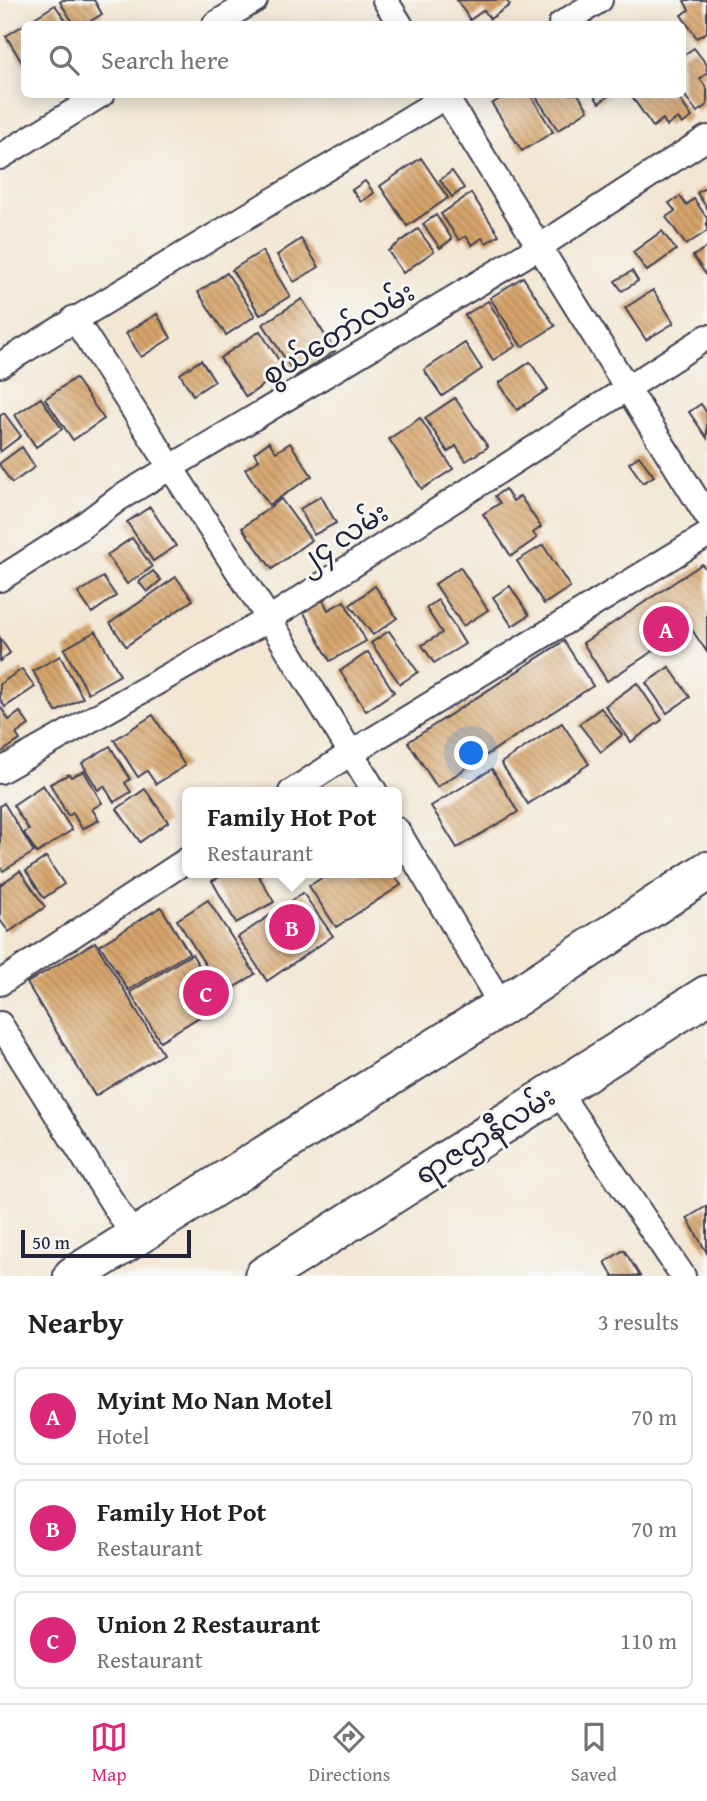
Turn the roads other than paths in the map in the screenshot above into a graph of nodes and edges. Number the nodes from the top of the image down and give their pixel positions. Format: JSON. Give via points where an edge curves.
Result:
{"nodes":[{"id":1,"x":255,"y":0,"type":"edge"},
{"id":2,"x":385,"y":0,"type":"edge"},
{"id":3,"x":600,"y":0,"type":"edge"},
{"id":4,"x":220,"y":21,"type":"edge"},
{"id":5,"x":398,"y":21,"type":"edge"},
{"id":6,"x":566,"y":21,"type":"edge"},
{"id":7,"x":96,"y":98,"type":"edge"},
{"id":8,"x":441,"y":98,"type":"edge"},
{"id":9,"x":448,"y":98,"type":"edge"},
{"id":10,"x":707,"y":138,"type":"edge"},
{"id":11,"x":0,"y":157,"type":"edge"},
{"id":12,"x":540,"y":247,"type":"junction"},
{"id":13,"x":74,"y":318,"type":"junction"},
{"id":14,"x":707,"y":337,"type":"edge"},
{"id":15,"x":0,"y":365,"type":"edge"},
{"id":16,"x":628,"y":388,"type":"junction"},
{"id":17,"x":171,"y":467,"type":"junction"},
{"id":18,"x":707,"y":516,"type":"edge"},
{"id":19,"x":707,"y":535,"type":"edge"},
{"id":20,"x":0,"y":579,"type":"edge"},
{"id":21,"x":269,"y":619,"type":"junction"},
{"id":22,"x":351,"y":753,"type":"junction"},
{"id":23,"x":0,"y":771,"type":"edge"},
{"id":24,"x":299,"y":787,"type":"edge"},
{"id":25,"x":372,"y":787,"type":"edge"},
{"id":26,"x":402,"y":838,"type":"edge"},
{"id":27,"x":182,"y":863,"type":"edge"},
{"id":28,"x":707,"y":871,"type":"edge"},
{"id":29,"x":0,"y":983,"type":"edge"},
{"id":30,"x":707,"y":995,"type":"edge"},
{"id":31,"x":502,"y":1006,"type":"junction"},
{"id":32,"x":0,"y":1024,"type":"edge"},
{"id":33,"x":557,"y":1090,"type":"junction"},
{"id":34,"x":134,"y":1237,"type":"junction"},
{"id":35,"x":73,"y":1276,"type":"edge"},
{"id":36,"x":264,"y":1276,"type":"edge"},
{"id":37,"x":682,"y":1276,"type":"edge"}],
"edges":[{"from":1,"to":4,"type":"street"},
{"from":2,"to":5,"type":"street"},
{"from":3,"to":6,"type":"street"},
{"from":7,"to":11,"type":"street"},
{"from":8,"to":13,"type":"street"},
{"from":9,"to":12,"type":"street"},
{"from":10,"to":12,"type":"street","name":"စွယ်တော်လမ်း"},
{"from":12,"to":16,"type":"street"},
{"from":12,"to":17,"type":"street","name":"စွယ်တော်လမ်း"},
{"from":13,"to":15,"type":"street"},
{"from":13,"to":17,"type":"street"},
{"from":14,"to":16,"type":"street","name":"၂၄ လမ်း"},
{"from":16,"to":18,"type":"street"},
{"from":16,"to":21,"type":"street","name":"၂၄ လမ်း"},
{"from":17,"to":20,"type":"street","name":"စွယ်တော်လမ်း"},
{"from":17,"to":21,"type":"street"},
{"from":19,"to":22,"type":"street"},
{"from":21,"to":22,"type":"street"},
{"from":21,"to":23,"type":"street","name":"၂၄ လမ်း"},
{"from":22,"to":24,"type":"street"},
{"from":22,"to":25,"type":"street"},
{"from":26,"to":31,"type":"street"},
{"from":27,"to":29,"type":"street"},
{"from":28,"to":31,"type":"main road"},
{"from":30,"to":33,"type":"main road","name":"ရာဇဌာနီလမ်း"},
{"from":31,"to":34,"type":"main road"},
{"from":32,"to":34,"type":"street"},
{"from":33,"to":36,"type":"main road","name":"ရာဇဌာနီလမ်း"},
{"from":33,"to":37,"type":"street"},
{"from":34,"to":35,"type":"main road"}]}
